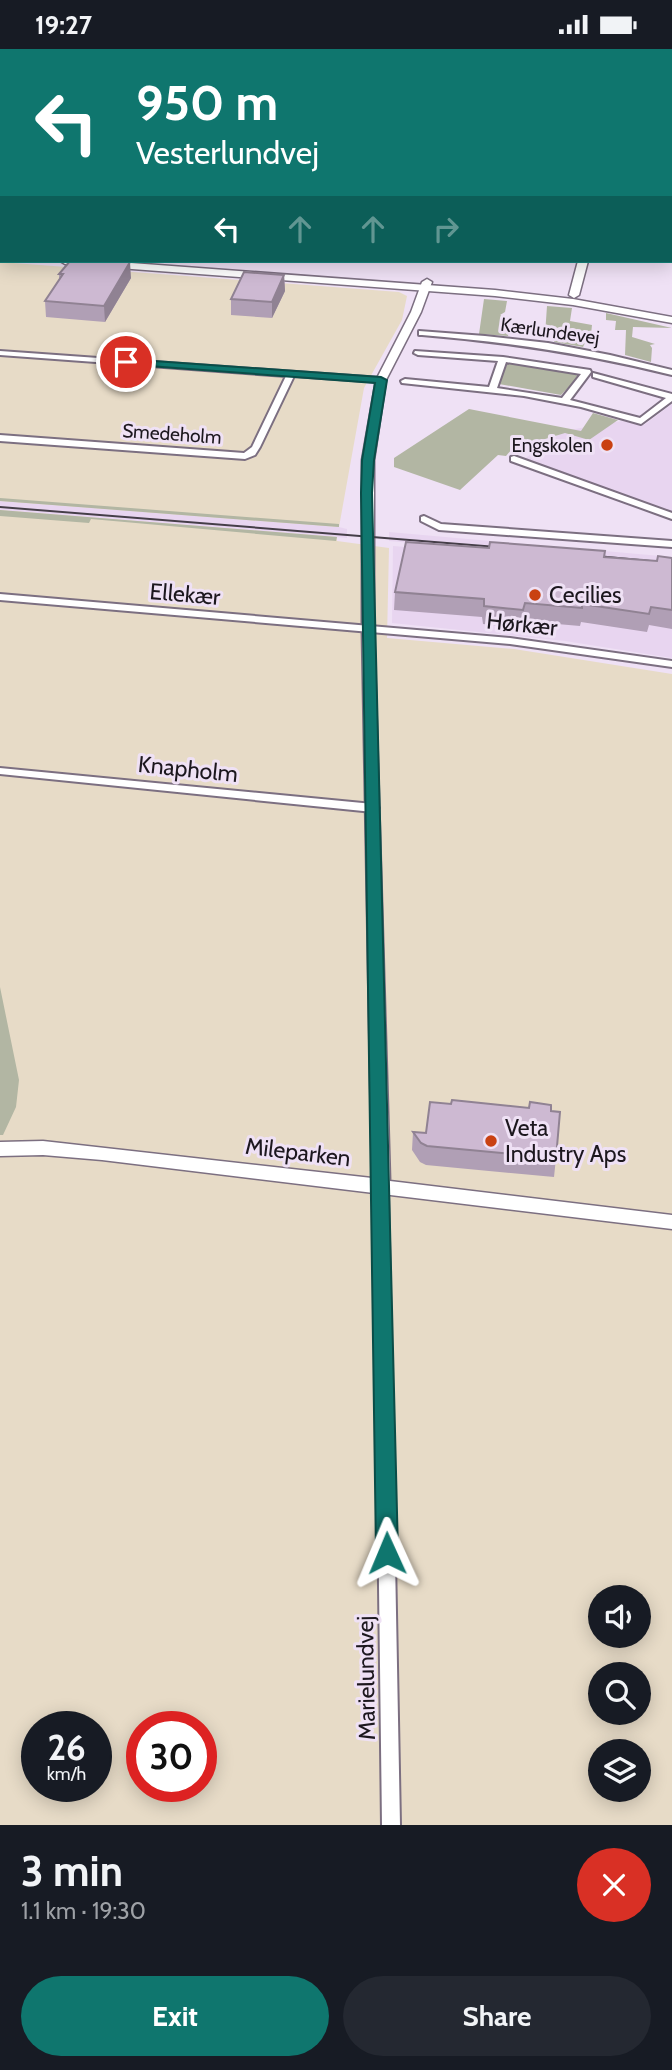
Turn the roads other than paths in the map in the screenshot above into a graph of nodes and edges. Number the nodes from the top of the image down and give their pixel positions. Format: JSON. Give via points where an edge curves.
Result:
{"nodes":[{"id":1,"x":95,"y":263,"type":"edge"},
{"id":2,"x":147,"y":263,"type":"edge"},
{"id":3,"x":582,"y":263,"type":"edge"},
{"id":4,"x":426,"y":285,"type":"junction"},
{"id":5,"x":573,"y":299,"type":"junction"},
{"id":6,"x":672,"y":314,"type":"edge"},
{"id":7,"x":672,"y":320,"type":"edge"},
{"id":8,"x":422,"y":333,"type":"dead end"},
{"id":9,"x":0,"y":353,"type":"edge"},
{"id":10,"x":418,"y":353,"type":"dead end"},
{"id":11,"x":503,"y":359,"type":"junction"},
{"id":12,"x":291,"y":373,"type":"junction"},
{"id":13,"x":672,"y":373,"type":"edge"},
{"id":14,"x":596,"y":375,"type":"dead end"},
{"id":15,"x":381,"y":380,"type":"junction"},
{"id":16,"x":405,"y":381,"type":"dead end"},
{"id":17,"x":493,"y":388,"type":"junction"},
{"id":18,"x":672,"y":397,"type":"edge"},
{"id":19,"x":565,"y":400,"type":"junction"},
{"id":20,"x":0,"y":438,"type":"edge"},
{"id":21,"x":514,"y":459,"type":"dead end"},
{"id":22,"x":672,"y":516,"type":"edge"},
{"id":23,"x":424,"y":519,"type":"dead end"},
{"id":24,"x":672,"y":544,"type":"edge"},
{"id":25,"x":0,"y":597,"type":"edge"},
{"id":26,"x":368,"y":629,"type":"junction"},
{"id":27,"x":672,"y":664,"type":"edge"},
{"id":28,"x":0,"y":771,"type":"edge"},
{"id":29,"x":373,"y":808,"type":"junction"},
{"id":30,"x":0,"y":1149,"type":"edge"},
{"id":31,"x":381,"y":1187,"type":"junction"},
{"id":32,"x":672,"y":1222,"type":"edge"},
{"id":33,"x":391,"y":1825,"type":"edge"}],
"edges":[{"from":1,"to":4,"type":"main road"},
{"from":2,"to":4,"type":"main road"},
{"from":3,"to":5,"type":"street"},
{"from":4,"to":5,"type":"main road"},
{"from":4,"to":15,"type":"street","name":"Marielundvej"},
{"from":5,"to":6,"type":"main road"},
{"from":5,"to":7,"type":"main road"},
{"from":8,"to":13,"type":"street","name":"Kærlundevej","via":[[566,347]]},
{"from":9,"to":12,"type":"street"},
{"from":10,"to":11,"type":"street"},
{"from":11,"to":17,"type":"street"},
{"from":11,"to":19,"type":"street","via":[[587,372]]},
{"from":12,"to":15,"type":"street"},
{"from":12,"to":20,"type":"street","name":"Smedeholm","via":[[256,447],[245,456]]},
{"from":14,"to":18,"type":"street"},
{"from":15,"to":26,"type":"street","name":"Marielundvej","via":[[368,460]]},
{"from":16,"to":17,"type":"street"},
{"from":17,"to":19,"type":"street"},
{"from":18,"to":19,"type":"street","via":[[641,421]]},
{"from":21,"to":22,"type":"street"},
{"from":23,"to":24,"type":"street","via":[[439,527]]},
{"from":25,"to":26,"type":"street","name":"Ellekær"},
{"from":26,"to":27,"type":"street","name":"Hørkær","via":[[510,641]]},
{"from":26,"to":29,"type":"street","name":"Marielundvej"},
{"from":28,"to":29,"type":"street","name":"Knapholm"},
{"from":29,"to":31,"type":"street","name":"Marielundvej"},
{"from":30,"to":31,"type":"street","name":"Mileparken","via":[[68,1150]]},
{"from":31,"to":32,"type":"street","name":"Mileparken"},
{"from":31,"to":33,"type":"street","name":"Marielundvej"}]}
